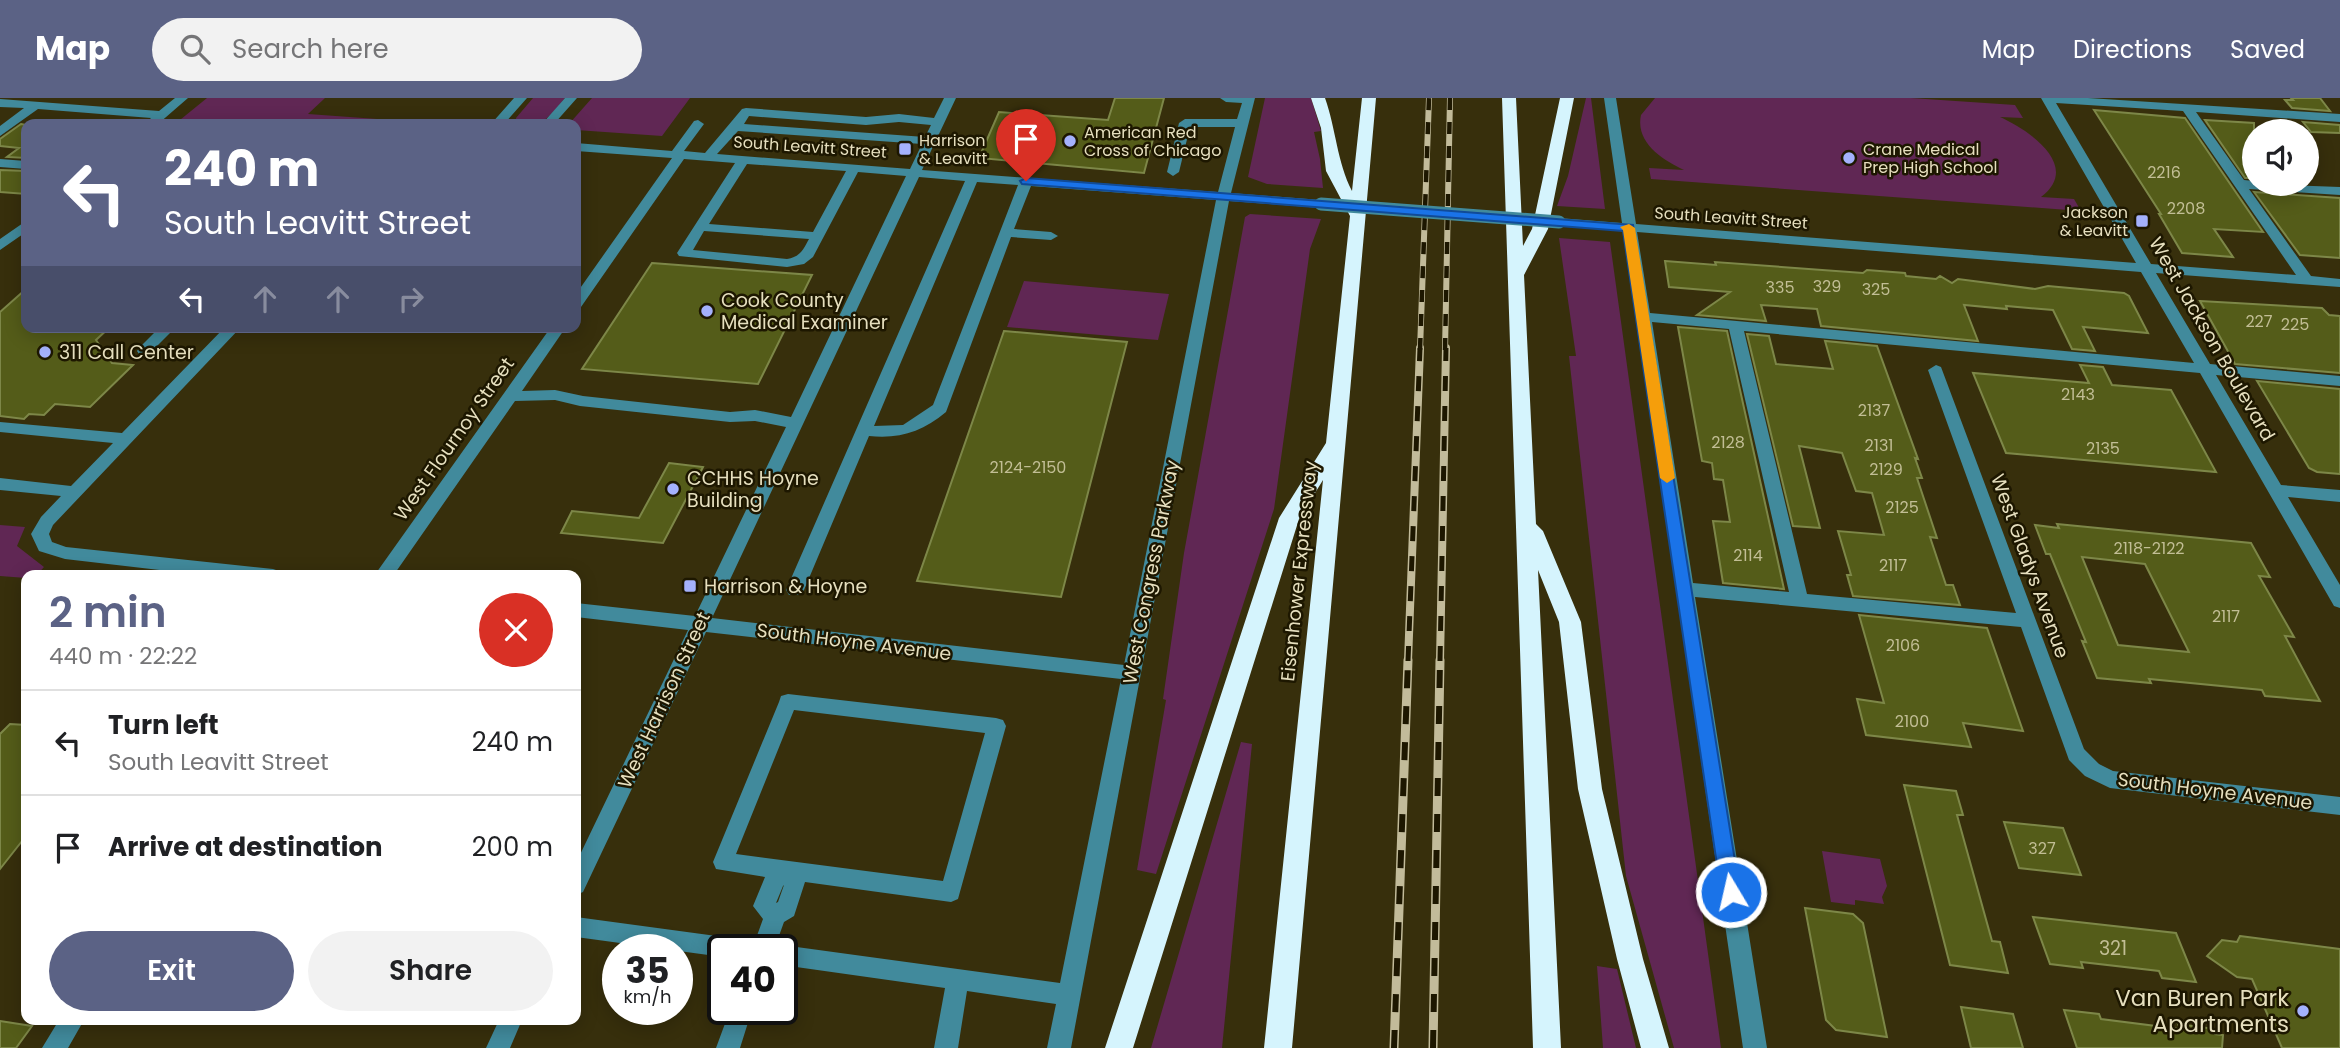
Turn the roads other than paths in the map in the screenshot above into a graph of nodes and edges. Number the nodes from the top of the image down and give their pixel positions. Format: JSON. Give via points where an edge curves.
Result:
{"nodes":[{"id":1,"x":182,"y":98,"type":"edge"},
{"id":2,"x":521,"y":98,"type":"edge"},
{"id":3,"x":570,"y":98,"type":"edge"},
{"id":4,"x":950,"y":98,"type":"edge"},
{"id":5,"x":1226,"y":98,"type":"edge"},
{"id":6,"x":1318,"y":98,"type":"edge"},
{"id":7,"x":1369,"y":98,"type":"edge"},
{"id":8,"x":1509,"y":98,"type":"edge"},
{"id":9,"x":1567,"y":98,"type":"edge"},
{"id":10,"x":1610,"y":98,"type":"edge"},
{"id":11,"x":2048,"y":98,"type":"edge"},
{"id":12,"x":2205,"y":98,"type":"edge"},
{"id":13,"x":1249,"y":99,"type":"edge"},
{"id":14,"x":0,"y":103,"type":"edge"},
{"id":15,"x":35,"y":106,"type":"junction"},
{"id":16,"x":2187,"y":108,"type":"junction"},
{"id":17,"x":2214,"y":110,"type":"junction"},
{"id":18,"x":162,"y":115,"type":"junction"},
{"id":19,"x":882,"y":118,"type":"junction"},
{"id":20,"x":2340,"y":118,"type":"edge"},
{"id":21,"x":157,"y":119,"type":"edge"},
{"id":22,"x":502,"y":119,"type":"edge"},
{"id":23,"x":552,"y":119,"type":"edge"},
{"id":24,"x":939,"y":122,"type":"junction"},
{"id":25,"x":1243,"y":123,"type":"junction"},
{"id":26,"x":698,"y":124,"type":"dead end"},
{"id":27,"x":736,"y":127,"type":"junction"},
{"id":28,"x":0,"y":132,"type":"edge"},
{"id":29,"x":871,"y":137,"type":"junction"},
{"id":30,"x":930,"y":141,"type":"junction"},
{"id":31,"x":581,"y":147,"type":"edge"},
{"id":32,"x":678,"y":155,"type":"junction"},
{"id":33,"x":715,"y":157,"type":"junction"},
{"id":34,"x":743,"y":160,"type":"junction"},
{"id":35,"x":0,"y":163,"type":"edge"},
{"id":36,"x":21,"y":165,"type":"edge"},
{"id":37,"x":854,"y":168,"type":"junction"},
{"id":38,"x":1172,"y":172,"type":"dead end"},
{"id":39,"x":915,"y":173,"type":"junction"},
{"id":40,"x":973,"y":177,"type":"junction"},
{"id":41,"x":1026,"y":181,"type":"junction"},
{"id":42,"x":2240,"y":184,"type":"junction"},
{"id":43,"x":2340,"y":191,"type":"edge"},
{"id":44,"x":1223,"y":197,"type":"junction"},
{"id":45,"x":1358,"y":216,"type":"junction"},
{"id":46,"x":700,"y":227,"type":"junction"},
{"id":47,"x":1629,"y":228,"type":"junction"},
{"id":48,"x":21,"y":229,"type":"edge"},
{"id":49,"x":1006,"y":233,"type":"junction"},
{"id":50,"x":818,"y":236,"type":"junction"},
{"id":51,"x":1051,"y":236,"type":"dead end"},
{"id":52,"x":0,"y":246,"type":"edge"},
{"id":53,"x":2147,"y":268,"type":"junction"},
{"id":54,"x":1515,"y":277,"type":"junction"},
{"id":55,"x":2307,"y":281,"type":"junction"},
{"id":56,"x":2340,"y":284,"type":"edge"},
{"id":57,"x":581,"y":297,"type":"edge"},
{"id":58,"x":1643,"y":317,"type":"junction"},
{"id":59,"x":1735,"y":325,"type":"junction"},
{"id":60,"x":163,"y":333,"type":"edge"},
{"id":61,"x":228,"y":333,"type":"edge"},
{"id":62,"x":555,"y":333,"type":"edge"},
{"id":63,"x":144,"y":351,"type":"dead end"},
{"id":64,"x":2204,"y":368,"type":"junction"},
{"id":65,"x":1937,"y":370,"type":"dead end"},
{"id":66,"x":2340,"y":380,"type":"edge"},
{"id":67,"x":511,"y":396,"type":"junction"},
{"id":68,"x":796,"y":424,"type":"junction"},
{"id":69,"x":0,"y":427,"type":"edge"},
{"id":70,"x":864,"y":430,"type":"junction"},
{"id":71,"x":126,"y":439,"type":"junction"},
{"id":72,"x":1337,"y":442,"type":"junction"},
{"id":73,"x":0,"y":484,"type":"edge"},
{"id":74,"x":2275,"y":490,"type":"junction"},
{"id":75,"x":75,"y":492,"type":"junction"},
{"id":76,"x":2340,"y":496,"type":"edge"},
{"id":77,"x":1527,"y":514,"type":"junction"},
{"id":78,"x":219,"y":570,"type":"edge"},
{"id":79,"x":387,"y":570,"type":"edge"},
{"id":80,"x":1684,"y":589,"type":"junction"},
{"id":81,"x":795,"y":590,"type":"dead end"},
{"id":82,"x":1800,"y":600,"type":"junction"},
{"id":83,"x":2340,"y":601,"type":"edge"},
{"id":84,"x":581,"y":611,"type":"edge"},
{"id":85,"x":2027,"y":621,"type":"junction"},
{"id":86,"x":700,"y":624,"type":"junction"},
{"id":87,"x":1132,"y":673,"type":"junction"},
{"id":88,"x":2092,"y":770,"type":"joint"},
{"id":89,"x":2340,"y":806,"type":"edge"},
{"id":90,"x":792,"y":871,"type":"junction"},
{"id":91,"x":581,"y":874,"type":"edge"},
{"id":92,"x":581,"y":928,"type":"edge"},
{"id":93,"x":769,"y":934,"type":"edge"},
{"id":94,"x":707,"y":945,"type":"edge"},
{"id":95,"x":798,"y":957,"type":"edge"},
{"id":96,"x":958,"y":980,"type":"junction"},
{"id":97,"x":1069,"y":995,"type":"junction"},
{"id":98,"x":70,"y":1025,"type":"edge"},
{"id":99,"x":509,"y":1025,"type":"edge"},
{"id":100,"x":736,"y":1025,"type":"edge"},
{"id":101,"x":54,"y":1048,"type":"edge"},
{"id":102,"x":498,"y":1048,"type":"edge"},
{"id":103,"x":728,"y":1048,"type":"edge"},
{"id":104,"x":946,"y":1048,"type":"edge"},
{"id":105,"x":1059,"y":1048,"type":"edge"},
{"id":106,"x":1119,"y":1048,"type":"edge"},
{"id":107,"x":1278,"y":1048,"type":"edge"},
{"id":108,"x":1547,"y":1048,"type":"edge"},
{"id":109,"x":1655,"y":1048,"type":"edge"},
{"id":110,"x":1755,"y":1048,"type":"edge"}],
"edges":[{"from":1,"to":18,"type":"street"},
{"from":2,"to":22,"type":"street"},
{"from":3,"to":23,"type":"street"},
{"from":4,"to":24,"type":"street","name":"West Harrison Street"},
{"from":5,"to":13,"type":"street"},
{"from":6,"to":45,"type":"highway","via":[[1334,172]]},
{"from":7,"to":45,"type":"highway","name":"Eisenhower Expressway"},
{"from":8,"to":54,"type":"highway"},
{"from":9,"to":54,"type":"highway","via":[[1540,229]]},
{"from":10,"to":47,"type":"street"},
{"from":11,"to":16,"type":"street"},
{"from":11,"to":53,"type":"street","name":"West Jackson Boulevard"},
{"from":12,"to":17,"type":"street"},
{"from":13,"to":25,"type":"street","name":"West Congress Parkway"},
{"from":14,"to":15,"type":"street"},
{"from":15,"to":18,"type":"street"},
{"from":15,"to":28,"type":"street"},
{"from":16,"to":17,"type":"street"},
{"from":16,"to":42,"type":"street"},
{"from":17,"to":20,"type":"street"},
{"from":18,"to":21,"type":"street"},
{"from":19,"to":24,"type":"street"},
{"from":19,"to":27,"type":"street","via":[[866,121],[746,112]]},
{"from":19,"to":29,"type":"street","via":[[868,132]]},
{"from":24,"to":30,"type":"street","name":"West Harrison Street"},
{"from":25,"to":38,"type":"street","via":[[1185,123]]},
{"from":25,"to":44,"type":"street","name":"West Congress Parkway"},
{"from":26,"to":32,"type":"street"},
{"from":27,"to":29,"type":"street"},
{"from":27,"to":33,"type":"street","via":[[736,135]]},
{"from":29,"to":30,"type":"street"},
{"from":30,"to":39,"type":"street","name":"West Harrison Street"},
{"from":31,"to":32,"type":"street","name":"South Leavitt Street"},
{"from":32,"to":33,"type":"street","name":"South Leavitt Street"},
{"from":32,"to":57,"type":"street"},
{"from":33,"to":34,"type":"street","name":"South Leavitt Street"},
{"from":34,"to":37,"type":"street","name":"South Leavitt Street"},
{"from":34,"to":46,"type":"street"},
{"from":35,"to":36,"type":"street"},
{"from":37,"to":39,"type":"street","name":"South Leavitt Street"},
{"from":37,"to":50,"type":"street"},
{"from":39,"to":40,"type":"street","name":"South Leavitt Street"},
{"from":39,"to":68,"type":"street","name":"West Harrison Street"},
{"from":40,"to":41,"type":"street","name":"South Leavitt Street"},
{"from":40,"to":70,"type":"street"},
{"from":41,"to":44,"type":"street","name":"South Leavitt Street"},
{"from":41,"to":49,"type":"street"},
{"from":42,"to":43,"type":"street"},
{"from":42,"to":55,"type":"street"},
{"from":44,"to":47,"type":"street","name":"South Leavitt Street","bridge":true},
{"from":44,"to":87,"type":"street","name":"West Congress Parkway"},
{"from":45,"to":72,"type":"highway","name":"Eisenhower Expressway"},
{"from":46,"to":50,"type":"street"},
{"from":46,"to":50,"type":"street","via":[[684,253],[787,263],[808,254]]},
{"from":47,"to":53,"type":"street","name":"South Leavitt Street"},
{"from":47,"to":58,"type":"street"},
{"from":48,"to":52,"type":"street"},
{"from":49,"to":51,"type":"street"},
{"from":49,"to":70,"type":"street","via":[[940,408],[923,424],[897,434]]},
{"from":53,"to":55,"type":"street","name":"South Leavitt Street"},
{"from":53,"to":64,"type":"street","name":"West Jackson Boulevard"},
{"from":54,"to":77,"type":"highway"},
{"from":55,"to":56,"type":"street","name":"South Leavitt Street"},
{"from":58,"to":59,"type":"street"},
{"from":58,"to":80,"type":"street"},
{"from":59,"to":64,"type":"street"},
{"from":59,"to":82,"type":"street"},
{"from":60,"to":63,"type":"street"},
{"from":61,"to":71,"type":"street"},
{"from":62,"to":67,"type":"street","name":"West Flournoy Street"},
{"from":64,"to":66,"type":"street"},
{"from":64,"to":74,"type":"street","name":"West Jackson Boulevard"},
{"from":65,"to":85,"type":"street","name":"West Gladys Avenue"},
{"from":67,"to":68,"type":"street","via":[[568,406],[580,401],[730,417],[736,422]]},
{"from":67,"to":79,"type":"street","name":"West Flournoy Street"},
{"from":68,"to":86,"type":"street","name":"West Harrison Street"},
{"from":69,"to":71,"type":"street"},
{"from":70,"to":81,"type":"street"},
{"from":71,"to":75,"type":"street"},
{"from":72,"to":106,"type":"highway","via":[[1289,518]]},
{"from":72,"to":107,"type":"highway","name":"Eisenhower Expressway"},
{"from":73,"to":75,"type":"street"},
{"from":74,"to":76,"type":"street"},
{"from":74,"to":83,"type":"street","name":"West Jackson Boulevard"},
{"from":75,"to":78,"type":"street","via":[[47,521],[40,534],[45,546],[65,553]]},
{"from":77,"to":108,"type":"highway"},
{"from":77,"to":109,"type":"highway","via":[[1570,622],[1590,789]]},
{"from":80,"to":82,"type":"street"},
{"from":80,"to":110,"type":"street"},
{"from":82,"to":85,"type":"street"},
{"from":84,"to":86,"type":"street","name":"South Hoyne Avenue"},
{"from":85,"to":88,"type":"street","name":"West Gladys Avenue","via":[[2076,754]]},
{"from":86,"to":87,"type":"street","name":"South Hoyne Avenue"},
{"from":86,"to":91,"type":"street","name":"West Harrison Street"},
{"from":87,"to":97,"type":"street","name":"West Congress Parkway"},
{"from":88,"to":89,"type":"street","name":"South Hoyne Avenue","via":[[2110,779]]},
{"from":90,"to":90,"type":"street","via":[[723,862],[788,702],[996,726],[951,892]]},
{"from":90,"to":93,"type":"street","via":[[795,885]]},
{"from":92,"to":94,"type":"street"},
{"from":95,"to":96,"type":"street"},
{"from":96,"to":97,"type":"street"},
{"from":96,"to":104,"type":"street"},
{"from":97,"to":105,"type":"street","name":"West Congress Parkway"},
{"from":98,"to":101,"type":"street"},
{"from":99,"to":102,"type":"street"},
{"from":100,"to":103,"type":"street"}]}
